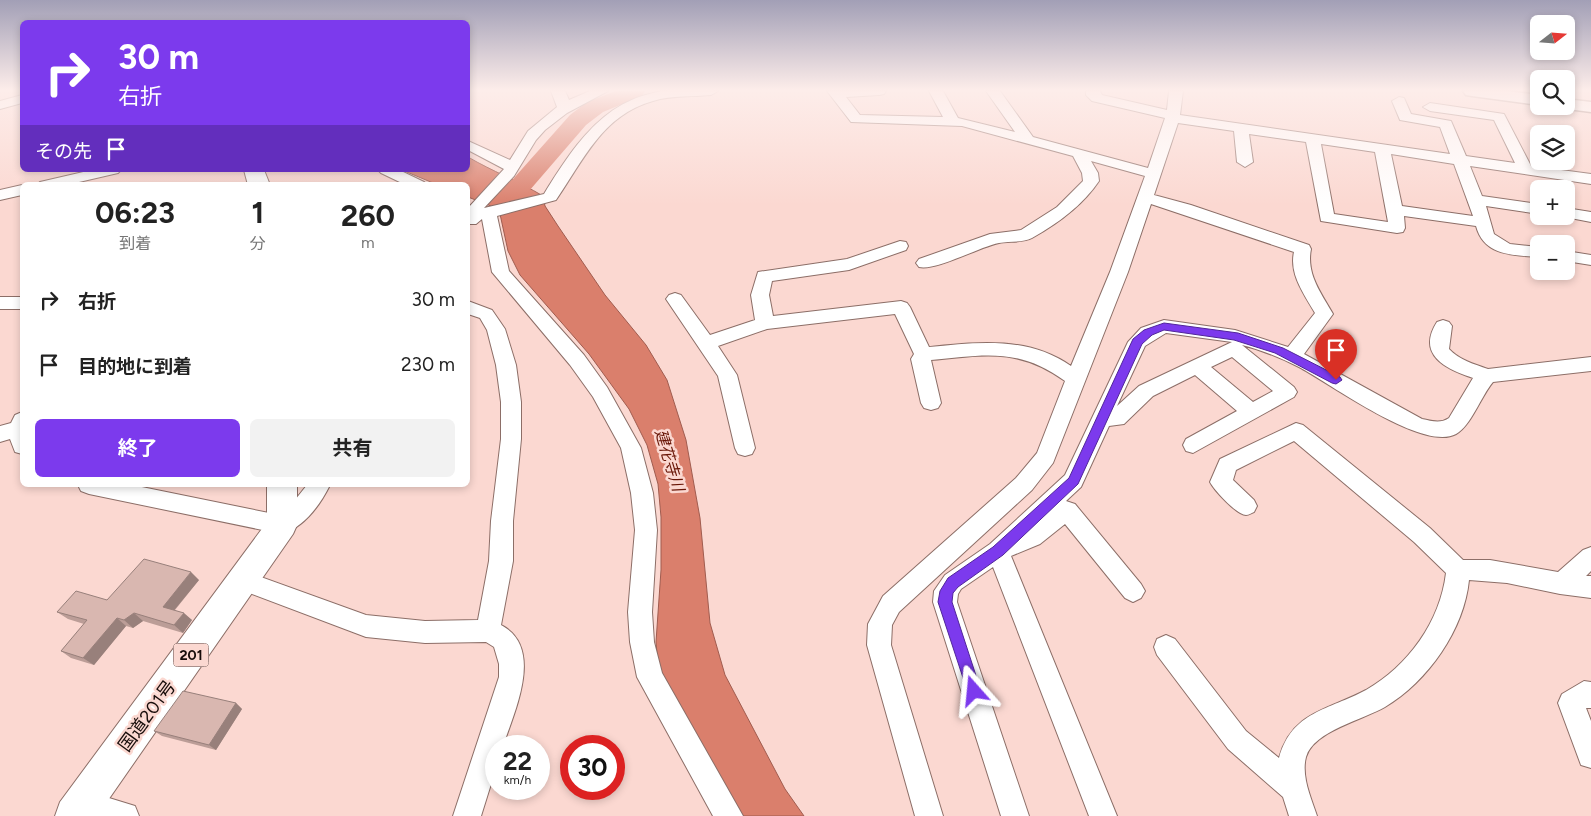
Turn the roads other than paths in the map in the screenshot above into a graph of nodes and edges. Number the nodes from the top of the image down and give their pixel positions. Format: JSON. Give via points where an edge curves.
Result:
{"nodes":[{"id":1,"x":538,"y":129,"type":"edge"},
{"id":2,"x":595,"y":129,"type":"edge"},
{"id":3,"x":987,"y":129,"type":"edge"},
{"id":4,"x":1020,"y":129,"type":"edge"},
{"id":5,"x":1169,"y":129,"type":"edge"},
{"id":6,"x":1241,"y":129,"type":"edge"},
{"id":7,"x":1248,"y":129,"type":"edge"},
{"id":8,"x":1448,"y":129,"type":"edge"},
{"id":9,"x":1505,"y":129,"type":"edge"},
{"id":10,"x":1313,"y":139,"type":"junction"},
{"id":11,"x":1028,"y":140,"type":"junction"},
{"id":12,"x":470,"y":147,"type":"edge"},
{"id":13,"x":1382,"y":149,"type":"junction"},
{"id":14,"x":1078,"y":153,"type":"junction"},
{"id":15,"x":1459,"y":161,"type":"junction"},
{"id":16,"x":1245,"y":162,"type":"dead end"},
{"id":17,"x":511,"y":170,"type":"junction"},
{"id":18,"x":1526,"y":170,"type":"junction"},
{"id":19,"x":104,"y":172,"type":"edge"},
{"id":20,"x":390,"y":172,"type":"edge"},
{"id":21,"x":1154,"y":174,"type":"junction"},
{"id":22,"x":1591,"y":178,"type":"edge"},
{"id":23,"x":59,"y":182,"type":"edge"},
{"id":24,"x":412,"y":182,"type":"edge"},
{"id":25,"x":20,"y":190,"type":"edge"},
{"id":26,"x":0,"y":195,"type":"edge"},
{"id":27,"x":1146,"y":197,"type":"junction"},
{"id":28,"x":1476,"y":200,"type":"junction"},
{"id":29,"x":1530,"y":208,"type":"edge"},
{"id":30,"x":1395,"y":210,"type":"junction"},
{"id":31,"x":476,"y":214,"type":"edge"},
{"id":32,"x":1575,"y":214,"type":"edge"},
{"id":33,"x":1591,"y":217,"type":"edge"},
{"id":34,"x":1483,"y":222,"type":"junction"},
{"id":35,"x":900,"y":246,"type":"dead end"},
{"id":36,"x":1530,"y":251,"type":"edge"},
{"id":37,"x":1575,"y":257,"type":"edge"},
{"id":38,"x":1591,"y":260,"type":"edge"},
{"id":39,"x":925,"y":263,"type":"dead end"},
{"id":40,"x":675,"y":299,"type":"dead end"},
{"id":41,"x":0,"y":303,"type":"edge"},
{"id":42,"x":20,"y":303,"type":"edge"},
{"id":43,"x":470,"y":308,"type":"edge"},
{"id":44,"x":765,"y":323,"type":"junction"},
{"id":45,"x":1443,"y":326,"type":"dead end"},
{"id":46,"x":706,"y":342,"type":"junction"},
{"id":47,"x":924,"y":354,"type":"junction"},
{"id":48,"x":1292,"y":356,"type":"junction"},
{"id":49,"x":1591,"y":364,"type":"edge"},
{"id":50,"x":1197,"y":366,"type":"junction"},
{"id":51,"x":1488,"y":376,"type":"junction"},
{"id":52,"x":1076,"y":379,"type":"junction"},
{"id":53,"x":930,"y":403,"type":"dead end"},
{"id":54,"x":1252,"y":412,"type":"junction"},
{"id":55,"x":1102,"y":417,"type":"junction"},
{"id":56,"x":1193,"y":445,"type":"dead end"},
{"id":57,"x":745,"y":448,"type":"dead end"},
{"id":58,"x":99,"y":487,"type":"edge"},
{"id":59,"x":282,"y":487,"type":"edge"},
{"id":60,"x":318,"y":487,"type":"edge"},
{"id":61,"x":1246,"y":506,"type":"dead end"},
{"id":62,"x":282,"y":525,"type":"junction"},
{"id":63,"x":998,"y":551,"type":"junction"},
{"id":64,"x":1591,"y":557,"type":"edge"},
{"id":65,"x":1458,"y":570,"type":"junction"},
{"id":66,"x":244,"y":581,"type":"junction"},
{"id":67,"x":1560,"y":584,"type":"junction"},
{"id":68,"x":1591,"y":587,"type":"edge"},
{"id":69,"x":1133,"y":591,"type":"dead end"},
{"id":70,"x":488,"y":631,"type":"junction"},
{"id":71,"x":1166,"y":647,"type":"dead end"},
{"id":72,"x":1591,"y":695,"type":"edge"},
{"id":73,"x":1591,"y":755,"type":"edge"},
{"id":74,"x":1295,"y":789,"type":"junction"},
{"id":75,"x":78,"y":810,"type":"edge"},
{"id":76,"x":125,"y":816,"type":"edge"},
{"id":77,"x":467,"y":816,"type":"edge"},
{"id":78,"x":729,"y":816,"type":"edge"},
{"id":79,"x":929,"y":816,"type":"edge"},
{"id":80,"x":1015,"y":816,"type":"edge"},
{"id":81,"x":1103,"y":816,"type":"edge"},
{"id":82,"x":1303,"y":816,"type":"edge"}],
"edges":[{"from":1,"to":17,"type":"street"},
{"from":2,"to":31,"type":"street","via":[[550,197]]},
{"from":3,"to":11,"type":"street"},
{"from":4,"to":11,"type":"street"},
{"from":5,"to":21,"type":"street"},
{"from":6,"to":16,"type":"street"},
{"from":7,"to":10,"type":"street"},
{"from":8,"to":15,"type":"street"},
{"from":9,"to":18,"type":"street"},
{"from":10,"to":13,"type":"street"},
{"from":10,"to":30,"type":"street","via":[[1327,218],[1397,228]]},
{"from":11,"to":14,"type":"street"},
{"from":12,"to":17,"type":"street"},
{"from":13,"to":15,"type":"street"},
{"from":13,"to":30,"type":"street"},
{"from":14,"to":21,"type":"street"},
{"from":14,"to":39,"type":"street","via":[[1091,181],[1085,190],[1039,227],[1025,235],[996,238]]},
{"from":15,"to":18,"type":"street"},
{"from":15,"to":28,"type":"street"},
{"from":17,"to":31,"type":"street"},
{"from":18,"to":22,"type":"street"},
{"from":19,"to":23,"type":"street"},
{"from":20,"to":24,"type":"street"},
{"from":21,"to":27,"type":"street"},
{"from":25,"to":26,"type":"street"},
{"from":27,"to":48,"type":"street","via":[[1303,249],[1302,273],[1324,314]]},
{"from":27,"to":52,"type":"street"},
{"from":28,"to":29,"type":"street"},
{"from":28,"to":34,"type":"street"},
{"from":30,"to":34,"type":"street"},
{"from":31,"to":78,"type":"street","via":[[501,272],[577,360],[600,392],[631,448],[645,521],[640,612],[642,642],[650,677]]},
{"from":32,"to":33,"type":"street"},
{"from":34,"to":36,"type":"street","via":[[1487,237],[1506,249]]},
{"from":35,"to":44,"type":"street","via":[[850,264],[764,276],[760,295]]},
{"from":37,"to":38,"type":"street"},
{"from":40,"to":46,"type":"street"},
{"from":41,"to":42,"type":"street"},
{"from":43,"to":70,"type":"street","via":[[486,314],[496,329],[506,365],[511,402],[501,561]]},
{"from":44,"to":46,"type":"street"},
{"from":44,"to":47,"type":"street","via":[[901,307]]},
{"from":45,"to":51,"type":"street","via":[[1439,347],[1442,353],[1460,366]]},
{"from":46,"to":57,"type":"street","via":[[726,375]]},
{"from":47,"to":52,"type":"street","via":[[990,348],[1022,351],[1057,363]]},
{"from":47,"to":53,"type":"street","via":[[921,359]]},
{"from":48,"to":51,"type":"street","via":[[1416,425],[1435,430],[1448,429],[1456,423]]},
{"from":48,"to":55,"type":"street","via":[[1235,336],[1164,326],[1137,342]]},
{"from":49,"to":51,"type":"street"},
{"from":50,"to":54,"type":"street"},
{"from":50,"to":54,"type":"street","via":[[1234,348],[1287,392]]},
{"from":50,"to":55,"type":"street","via":[[1146,391],[1117,419]]},
{"from":52,"to":79,"type":"street","via":[[1046,457],[1024,484],[891,604],[880,624],[879,645]]},
{"from":54,"to":56,"type":"street"},
{"from":55,"to":63,"type":"street","via":[[1073,481]]},
{"from":58,"to":62,"type":"street"},
{"from":59,"to":62,"type":"highway"},
{"from":60,"to":62,"type":"street","via":[[299,512]]},
{"from":61,"to":65,"type":"street","via":[[1221,482],[1227,466],[1296,430],[1422,535]]},
{"from":62,"to":66,"type":"highway","name":"国道201号","number":"201"},
{"from":63,"to":69,"type":"street","via":[[1032,537],[1067,510]]},
{"from":63,"to":80,"type":"street","via":[[953,582],[946,591],[945,602]]},
{"from":63,"to":81,"type":"street"},
{"from":64,"to":67,"type":"street"},
{"from":65,"to":67,"type":"street","via":[[1477,568]]},
{"from":65,"to":74,"type":"street","via":[[1458,588],[1433,644],[1403,677],[1376,698],[1315,726],[1296,749],[1292,777]]},
{"from":66,"to":70,"type":"street","via":[[366,626],[425,632]]},
{"from":66,"to":75,"type":"highway","name":"国道201号","number":"201"},
{"from":67,"to":68,"type":"street"},
{"from":70,"to":77,"type":"street","via":[[503,639],[509,651],[512,676]]},
{"from":71,"to":74,"type":"street","via":[[1237,740]]},
{"from":72,"to":73,"type":"street","via":[[1584,694],[1570,703]]},
{"from":74,"to":82,"type":"street"},
{"from":75,"to":76,"type":"street"}]}
